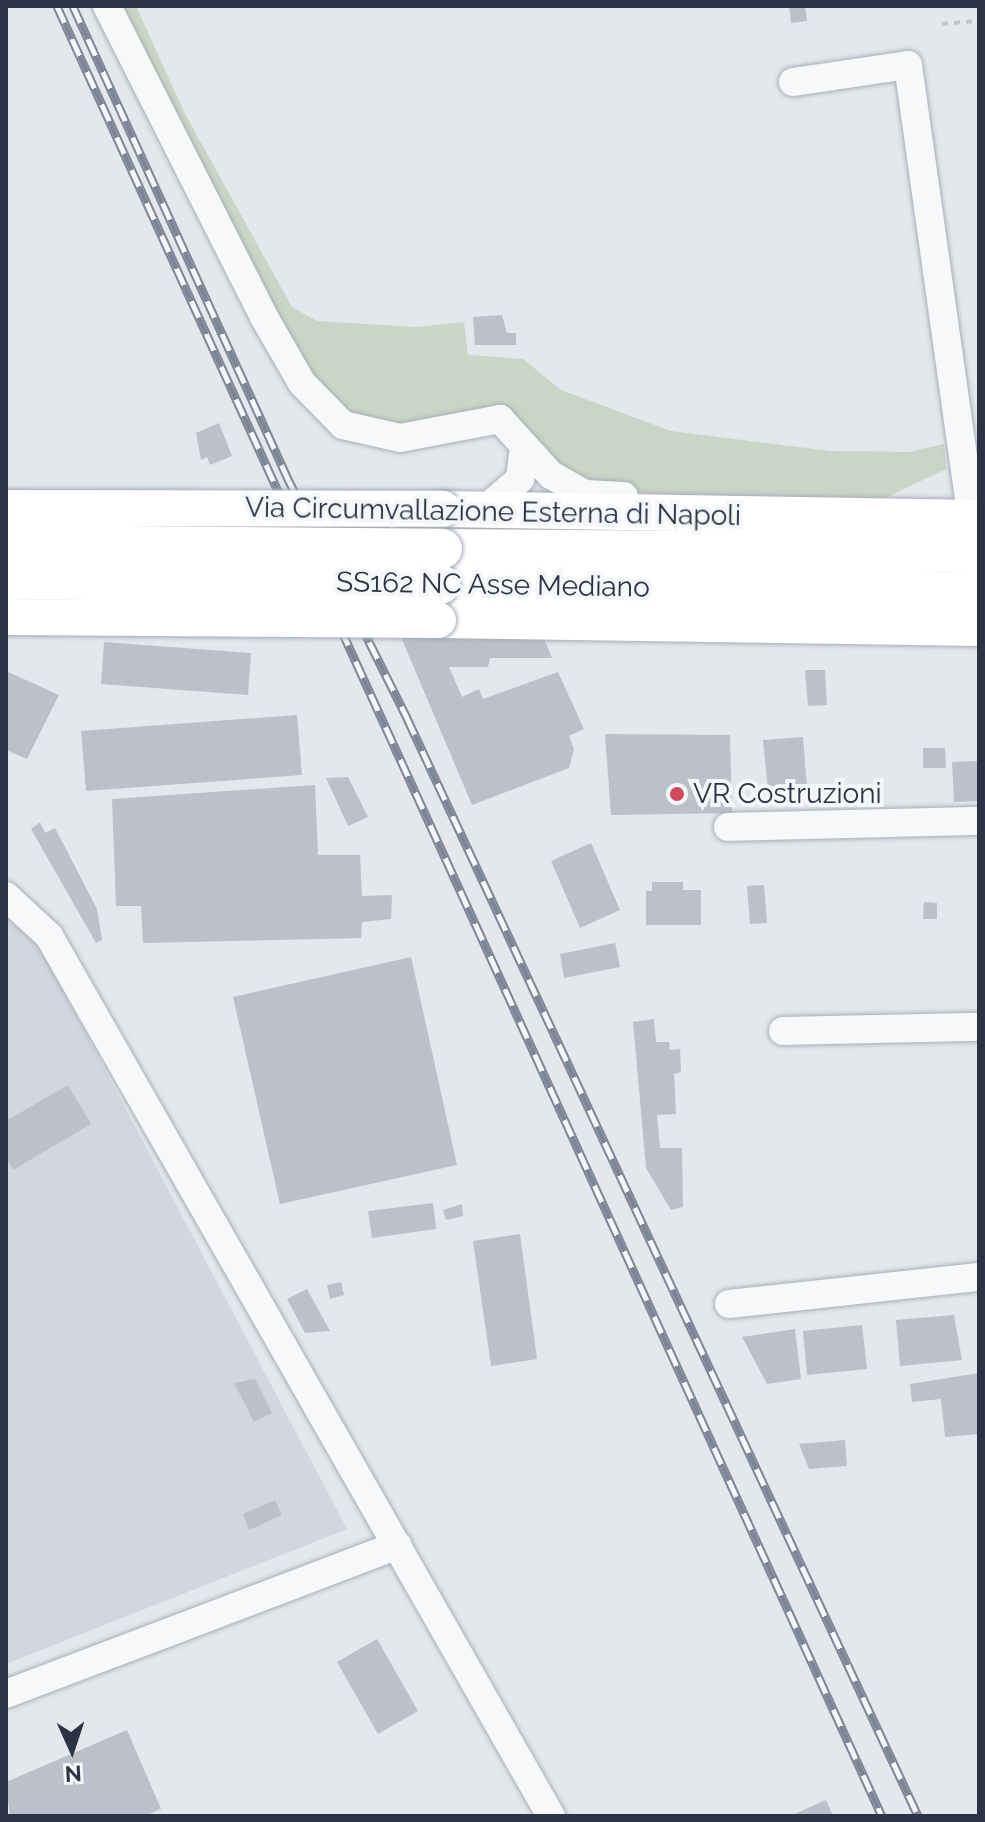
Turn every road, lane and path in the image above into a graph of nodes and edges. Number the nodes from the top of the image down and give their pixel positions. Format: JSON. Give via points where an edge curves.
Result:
{"nodes":[{"id":1,"x":107,"y":6,"type":"edge"},
{"id":2,"x":979,"y":21,"type":"edge"},
{"id":3,"x":942,"y":24,"type":"dead end"},
{"id":4,"x":793,"y":82,"type":"dead end"},
{"id":5,"x":524,"y":447,"type":"junction"},
{"id":6,"x":6,"y":508,"type":"edge"},
{"id":7,"x":484,"y":510,"type":"junction"},
{"id":8,"x":710,"y":514,"type":"junction"},
{"id":9,"x":977,"y":530,"type":"edge"},
{"id":10,"x":6,"y":545,"type":"edge"},
{"id":11,"x":6,"y":579,"type":"edge"},
{"id":12,"x":440,"y":584,"type":"junction"},
{"id":13,"x":979,"y":593,"type":"edge"},
{"id":14,"x":6,"y":617,"type":"edge"},
{"id":15,"x":979,"y":628,"type":"edge"},
{"id":16,"x":979,"y":821,"type":"edge"},
{"id":17,"x":728,"y":827,"type":"dead end"},
{"id":18,"x":6,"y":896,"type":"edge"},
{"id":19,"x":979,"y":1027,"type":"edge"},
{"id":20,"x":783,"y":1031,"type":"dead end"},
{"id":21,"x":979,"y":1277,"type":"edge"},
{"id":22,"x":729,"y":1304,"type":"dead end"},
{"id":23,"x":398,"y":1545,"type":"junction"},
{"id":24,"x":6,"y":1694,"type":"edge"},
{"id":25,"x":551,"y":1816,"type":"edge"}],
"edges":[{"from":1,"to":5,"type":"street","via":[[302,383],[343,425],[400,438],[500,419]]},
{"from":2,"to":3,"type":"path"},
{"from":4,"to":9,"type":"street","via":[[908,65]]},
{"from":5,"to":7,"type":"street","via":[[520,479]]},
{"from":5,"to":8,"type":"street","via":[[551,475],[585,494],[664,498]]},
{"from":6,"to":7,"type":"main road","name":"Via Circumvallazione Esterna di Napoli","bridge":true},
{"from":7,"to":8,"type":"main road","name":"Via Circumvallazione Esterna di Napoli"},
{"from":8,"to":9,"type":"main road","name":"Via Circumvallazione Esterna di Napoli"},
{"from":9,"to":12,"type":"highway","name":"SS162 NC Asse Mediano"},
{"from":10,"to":12,"type":"highway","name":"SS162 NC Asse Mediano","bridge":true},
{"from":11,"to":12,"type":"highway","name":"SS162 NC Asse Mediano","bridge":true},
{"from":12,"to":13,"type":"highway","name":"SS162 NC Asse Mediano"},
{"from":12,"to":14,"type":"main road","bridge":true},
{"from":12,"to":15,"type":"main road"},
{"from":16,"to":17,"type":"street"},
{"from":18,"to":23,"type":"street","via":[[49,936]]},
{"from":19,"to":20,"type":"street"},
{"from":21,"to":22,"type":"street"},
{"from":23,"to":24,"type":"street"},
{"from":23,"to":25,"type":"street"}]}
